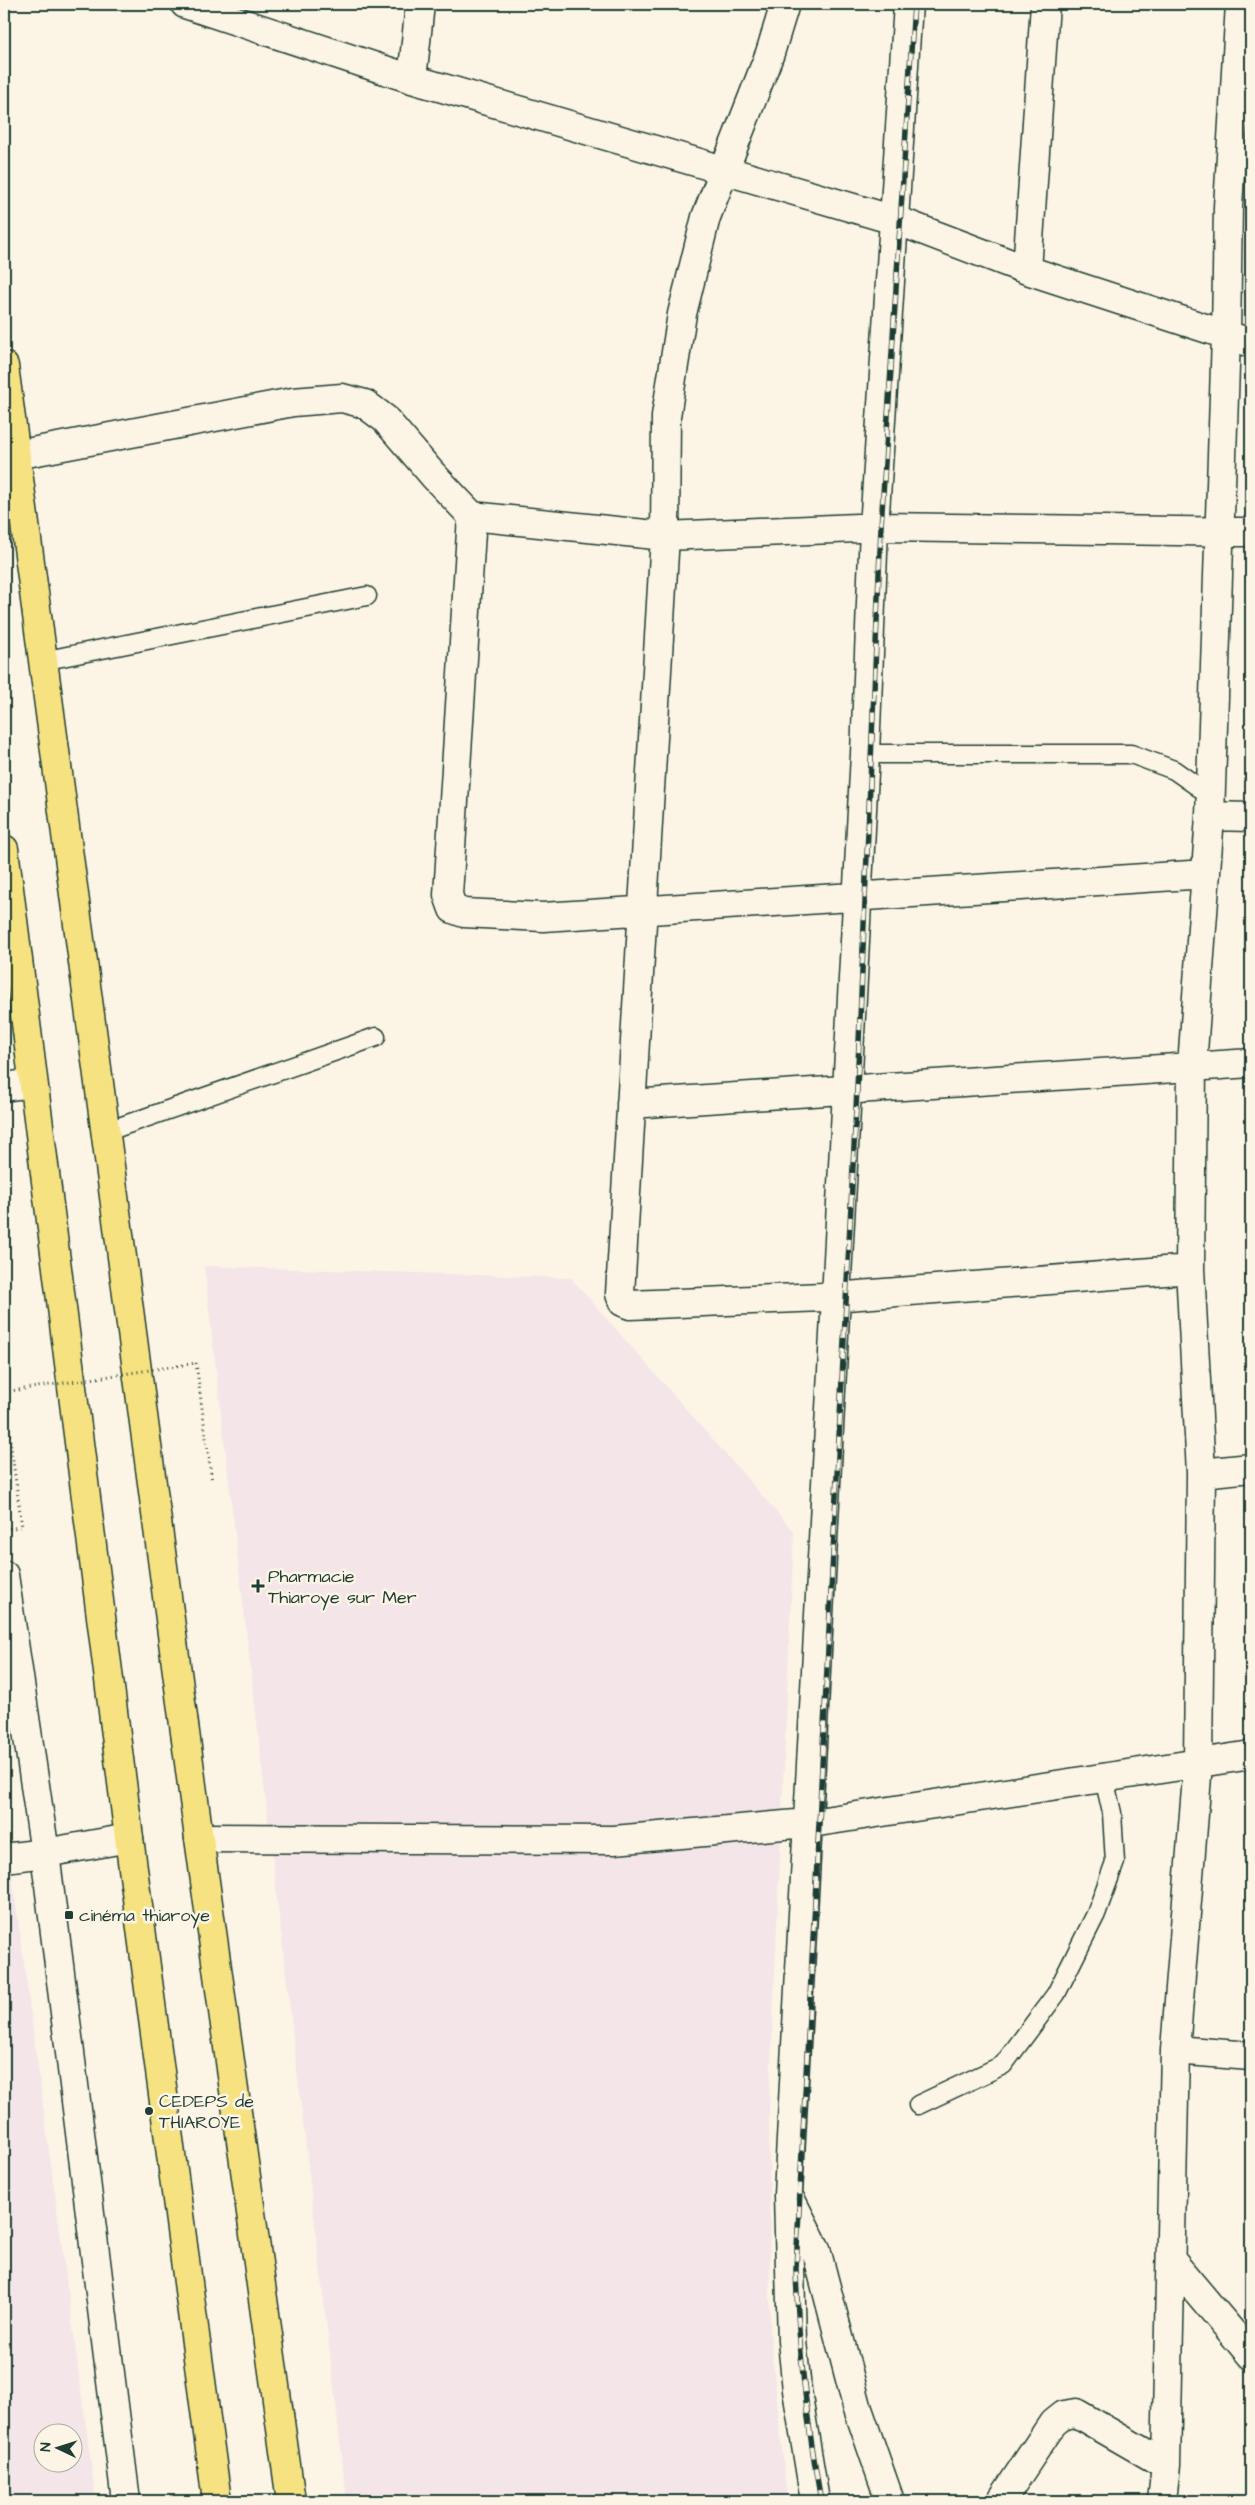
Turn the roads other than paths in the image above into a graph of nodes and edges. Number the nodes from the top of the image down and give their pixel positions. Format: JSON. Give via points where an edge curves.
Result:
{"nodes":[{"id":1,"x":185,"y":4,"type":"edge"},
{"id":2,"x":420,"y":4,"type":"edge"},
{"id":3,"x":785,"y":4,"type":"edge"},
{"id":4,"x":908,"y":4,"type":"edge"},
{"id":5,"x":1045,"y":4,"type":"edge"},
{"id":6,"x":1240,"y":4,"type":"edge"},
{"id":7,"x":412,"y":79,"type":"junction"},
{"id":8,"x":1244,"y":84,"type":"edge"},
{"id":9,"x":725,"y":171,"type":"junction"},
{"id":10,"x":893,"y":220,"type":"junction"},
{"id":11,"x":1027,"y":270,"type":"junction"},
{"id":12,"x":1238,"y":339,"type":"edge"},
{"id":13,"x":4,"y":366,"type":"edge"},
{"id":14,"x":16,"y":455,"type":"junction"},
{"id":15,"x":472,"y":516,"type":"junction"},
{"id":16,"x":874,"y":528,"type":"junction"},
{"id":17,"x":1219,"y":532,"type":"junction"},
{"id":18,"x":1251,"y":532,"type":"edge"},
{"id":19,"x":665,"y":536,"type":"junction"},
{"id":20,"x":367,"y":596,"type":"dead end"},
{"id":21,"x":42,"y":661,"type":"junction"},
{"id":22,"x":865,"y":754,"type":"junction"},
{"id":23,"x":1210,"y":806,"type":"junction"},
{"id":24,"x":1251,"y":817,"type":"edge"},
{"id":25,"x":4,"y":849,"type":"edge"},
{"id":26,"x":1206,"y":874,"type":"junction"},
{"id":27,"x":857,"y":898,"type":"junction"},
{"id":28,"x":643,"y":911,"type":"junction"},
{"id":29,"x":376,"y":1037,"type":"dead end"},
{"id":30,"x":1251,"y":1063,"type":"edge"},
{"id":31,"x":1192,"y":1066,"type":"junction"},
{"id":32,"x":33,"y":1083,"type":"junction"},
{"id":33,"x":4,"y":1087,"type":"edge"},
{"id":34,"x":848,"y":1089,"type":"junction"},
{"id":35,"x":631,"y":1104,"type":"junction"},
{"id":36,"x":105,"y":1132,"type":"junction"},
{"id":37,"x":1190,"y":1269,"type":"junction"},
{"id":38,"x":835,"y":1296,"type":"junction"},
{"id":39,"x":1251,"y":1468,"type":"edge"},
{"id":40,"x":1201,"y":1473,"type":"junction"},
{"id":41,"x":4,"y":1575,"type":"edge"},
{"id":42,"x":1251,"y":1755,"type":"edge"},
{"id":43,"x":1198,"y":1764,"type":"junction"},
{"id":44,"x":1104,"y":1778,"type":"junction"},
{"id":45,"x":808,"y":1823,"type":"junction"},
{"id":46,"x":129,"y":1838,"type":"junction"},
{"id":47,"x":198,"y":1838,"type":"junction"},
{"id":48,"x":45,"y":1853,"type":"junction"},
{"id":49,"x":4,"y":1858,"type":"edge"},
{"id":50,"x":1175,"y":2050,"type":"junction"},
{"id":51,"x":1251,"y":2056,"type":"edge"},
{"id":52,"x":918,"y":2105,"type":"dead end"},
{"id":53,"x":788,"y":2195,"type":"junction"},
{"id":54,"x":1171,"y":2260,"type":"junction"},
{"id":55,"x":1251,"y":2355,"type":"edge"},
{"id":56,"x":1166,"y":2465,"type":"junction"},
{"id":57,"x":126,"y":2501,"type":"edge"},
{"id":58,"x":218,"y":2501,"type":"edge"},
{"id":59,"x":291,"y":2501,"type":"edge"},
{"id":60,"x":815,"y":2501,"type":"edge"},
{"id":61,"x":890,"y":2501,"type":"edge"},
{"id":62,"x":1001,"y":2501,"type":"edge"},
{"id":63,"x":1162,"y":2501,"type":"edge"}],
"edges":[{"from":1,"to":7,"type":"street"},
{"from":2,"to":7,"type":"street"},
{"from":3,"to":9,"type":"street"},
{"from":4,"to":10,"type":"street"},
{"from":5,"to":11,"type":"street"},
{"from":6,"to":8,"type":"street"},
{"from":7,"to":9,"type":"street"},
{"from":8,"to":12,"type":"street","via":[[1228,207]]},
{"from":9,"to":10,"type":"street"},
{"from":9,"to":19,"type":"street","via":[[706,217],[682,314],[666,416]]},
{"from":10,"to":11,"type":"street"},
{"from":10,"to":16,"type":"street"},
{"from":11,"to":12,"type":"street"},
{"from":12,"to":17,"type":"street"},
{"from":13,"to":14,"type":"highway"},
{"from":14,"to":15,"type":"street","via":[[293,402],[342,398],[365,404],[385,419]]},
{"from":14,"to":21,"type":"highway"},
{"from":15,"to":19,"type":"street"},
{"from":15,"to":28,"type":"street","via":[[448,895],[453,909],[464,913],[543,917]]},
{"from":16,"to":17,"type":"street"},
{"from":16,"to":19,"type":"street"},
{"from":16,"to":22,"type":"street"},
{"from":17,"to":18,"type":"street"},
{"from":17,"to":23,"type":"street"},
{"from":19,"to":28,"type":"street"},
{"from":20,"to":21,"type":"lane"},
{"from":21,"to":36,"type":"highway"},
{"from":22,"to":23,"type":"lane","via":[[1131,754],[1174,770]]},
{"from":22,"to":27,"type":"street"},
{"from":23,"to":24,"type":"street"},
{"from":23,"to":26,"type":"street"},
{"from":25,"to":32,"type":"highway"},
{"from":26,"to":27,"type":"street"},
{"from":26,"to":31,"type":"street"},
{"from":27,"to":28,"type":"street"},
{"from":27,"to":34,"type":"street"},
{"from":28,"to":35,"type":"street"},
{"from":29,"to":36,"type":"lane"},
{"from":30,"to":31,"type":"street"},
{"from":31,"to":34,"type":"street"},
{"from":31,"to":37,"type":"street"},
{"from":32,"to":33,"type":"street"},
{"from":32,"to":46,"type":"highway"},
{"from":34,"to":35,"type":"street"},
{"from":34,"to":38,"type":"street"},
{"from":35,"to":38,"type":"street","via":[[620,1294],[623,1302],[630,1306]]},
{"from":36,"to":47,"type":"highway"},
{"from":37,"to":38,"type":"street"},
{"from":37,"to":40,"type":"street"},
{"from":38,"to":45,"type":"street"},
{"from":39,"to":40,"type":"street"},
{"from":40,"to":43,"type":"street"},
{"from":41,"to":48,"type":"street"},
{"from":42,"to":43,"type":"street"},
{"from":43,"to":44,"type":"street"},
{"from":43,"to":50,"type":"street"},
{"from":44,"to":45,"type":"street"},
{"from":44,"to":52,"type":"lane","via":[[1112,1813],[1115,1862],[1096,1914],[1056,1994],[1003,2065]]},
{"from":45,"to":47,"type":"street","via":[[614,1840]]},
{"from":45,"to":53,"type":"street"},
{"from":46,"to":48,"type":"street"},
{"from":46,"to":58,"type":"highway"},
{"from":47,"to":59,"type":"highway"},
{"from":48,"to":49,"type":"street"},
{"from":48,"to":57,"type":"street"},
{"from":50,"to":51,"type":"street"},
{"from":50,"to":54,"type":"street"},
{"from":53,"to":60,"type":"street","via":[[792,2341]]},
{"from":53,"to":61,"type":"street","via":[[816,2249],[857,2406]]},
{"from":54,"to":55,"type":"street"},
{"from":54,"to":56,"type":"street"},
{"from":56,"to":62,"type":"street","via":[[1076,2413],[1063,2415],[1052,2422]]},
{"from":56,"to":63,"type":"street"}]}
